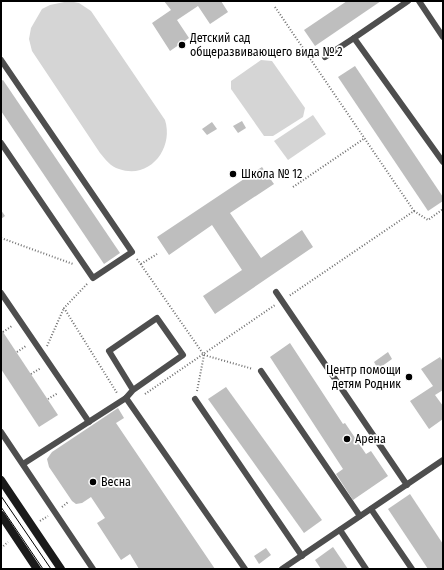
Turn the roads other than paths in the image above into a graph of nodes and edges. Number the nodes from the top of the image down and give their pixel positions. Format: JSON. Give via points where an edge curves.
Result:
{"nodes":[{"id":1,"x":408,"y":1,"type":"edge"},
{"id":2,"x":419,"y":1,"type":"edge"},
{"id":3,"x":443,"y":37,"type":"edge"},
{"id":4,"x":354,"y":38,"type":"junction"},
{"id":5,"x":325,"y":57,"type":"dead end"},
{"id":6,"x":1,"y":60,"type":"edge"},
{"id":7,"x":1,"y":143,"type":"edge"},
{"id":8,"x":443,"y":162,"type":"edge"},
{"id":9,"x":276,"y":292,"type":"dead end"},
{"id":10,"x":1,"y":293,"type":"edge"},
{"id":11,"x":261,"y":371,"type":"road end"},
{"id":12,"x":133,"y":390,"type":"junction"},
{"id":13,"x":195,"y":399,"type":"road end"},
{"id":14,"x":126,"y":401,"type":"junction"},
{"id":15,"x":89,"y":422,"type":"junction"},
{"id":16,"x":1,"y":432,"type":"edge"},
{"id":17,"x":4,"y":440,"type":"edge"},
{"id":18,"x":443,"y":460,"type":"edge"},
{"id":19,"x":23,"y":464,"type":"junction"},
{"id":20,"x":1,"y":480,"type":"edge"},
{"id":21,"x":407,"y":485,"type":"junction"},
{"id":22,"x":371,"y":509,"type":"junction"},
{"id":23,"x":1,"y":515,"type":"edge"},
{"id":24,"x":360,"y":516,"type":"junction"},
{"id":25,"x":340,"y":530,"type":"junction"},
{"id":26,"x":302,"y":556,"type":"junction"},
{"id":27,"x":38,"y":569,"type":"edge"},
{"id":28,"x":61,"y":569,"type":"edge"},
{"id":29,"x":93,"y":569,"type":"edge"},
{"id":30,"x":245,"y":569,"type":"edge"},
{"id":31,"x":282,"y":569,"type":"edge"},
{"id":32,"x":366,"y":569,"type":"edge"},
{"id":33,"x":412,"y":569,"type":"edge"}],
"edges":[{"from":1,"to":4,"type":"lane"},
{"from":2,"to":3,"type":"lane"},
{"from":4,"to":5,"type":"lane"},
{"from":4,"to":8,"type":"lane"},
{"from":6,"to":7,"type":"lane","via":[[132,252],[93,278]]},
{"from":9,"to":21,"type":"lane"},
{"from":10,"to":15,"type":"lane"},
{"from":11,"to":24,"type":"lane"},
{"from":12,"to":12,"type":"lane","via":[[183,355],[157,318],[109,351]]},
{"from":12,"to":14,"type":"lane"},
{"from":13,"to":26,"type":"lane"},
{"from":14,"to":15,"type":"lane"},
{"from":14,"to":30,"type":"lane"},
{"from":15,"to":19,"type":"lane"},
{"from":16,"to":17,"type":"lane"},
{"from":17,"to":19,"type":"lane"},
{"from":18,"to":21,"type":"lane"},
{"from":19,"to":29,"type":"lane"},
{"from":20,"to":28,"type":"main road"},
{"from":21,"to":22,"type":"lane"},
{"from":22,"to":24,"type":"lane"},
{"from":22,"to":33,"type":"lane"},
{"from":23,"to":27,"type":"main road"},
{"from":24,"to":25,"type":"lane"},
{"from":25,"to":26,"type":"lane"},
{"from":25,"to":32,"type":"lane"},
{"from":26,"to":31,"type":"lane"}]}
